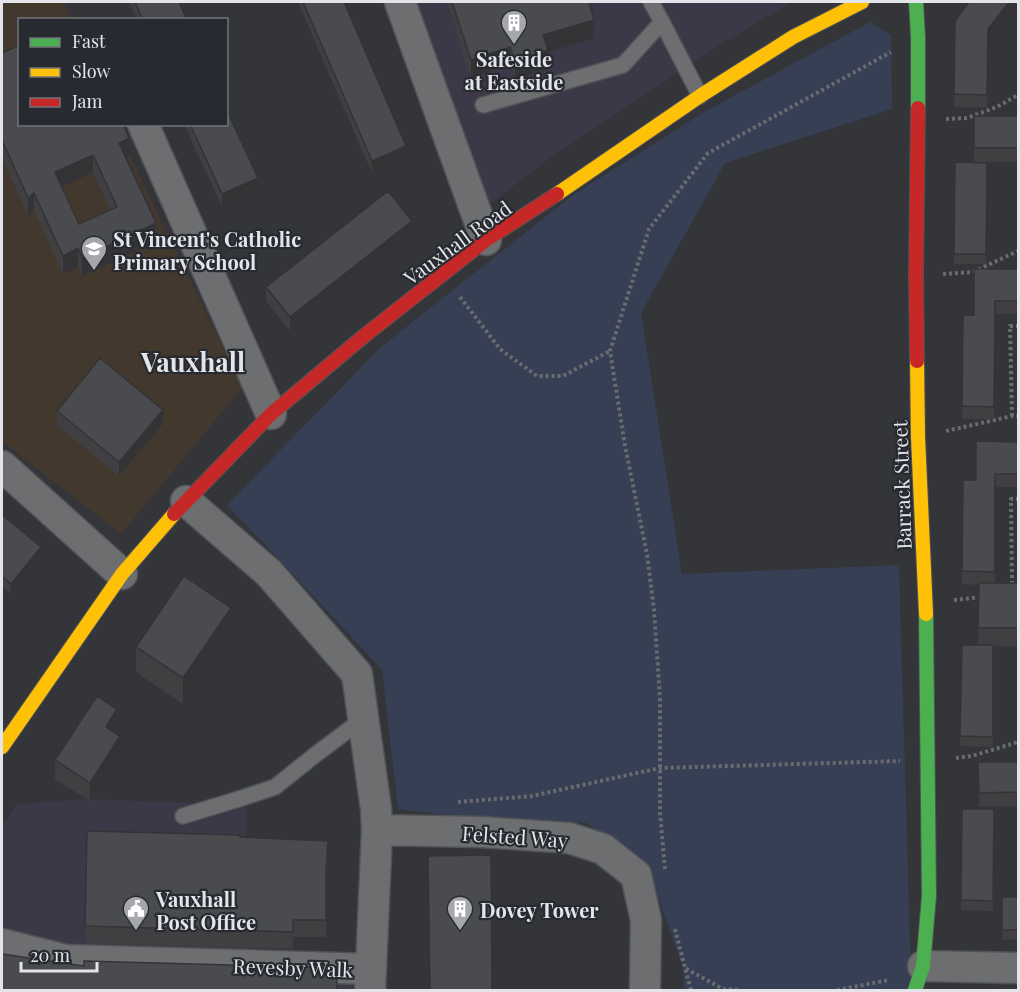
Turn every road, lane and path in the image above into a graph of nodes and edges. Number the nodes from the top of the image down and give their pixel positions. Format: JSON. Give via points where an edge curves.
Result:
{"nodes":[{"id":1,"x":400,"y":2,"type":"edge"},
{"id":2,"x":651,"y":2,"type":"edge"},
{"id":3,"x":862,"y":2,"type":"edge"},
{"id":4,"x":916,"y":2,"type":"edge"},
{"id":5,"x":662,"y":22,"type":"junction"},
{"id":6,"x":918,"y":37,"type":"junction"},
{"id":7,"x":1018,"y":95,"type":"edge"},
{"id":8,"x":700,"y":96,"type":"junction"},
{"id":9,"x":483,"y":105,"type":"dead end"},
{"id":10,"x":918,"y":120,"type":"junction"},
{"id":11,"x":144,"y":126,"type":"edge"},
{"id":12,"x":486,"y":240,"type":"junction"},
{"id":13,"x":1018,"y":251,"type":"edge"},
{"id":14,"x":443,"y":275,"type":"junction"},
{"id":15,"x":916,"y":275,"type":"junction"},
{"id":16,"x":1018,"y":326,"type":"edge"},
{"id":17,"x":610,"y":351,"type":"junction"},
{"id":18,"x":271,"y":414,"type":"junction"},
{"id":19,"x":1012,"y":416,"type":"junction"},
{"id":20,"x":1018,"y":416,"type":"edge"},
{"id":21,"x":918,"y":437,"type":"junction"},
{"id":22,"x":2,"y":466,"type":"edge"},
{"id":23,"x":1018,"y":499,"type":"edge"},
{"id":24,"x":186,"y":501,"type":"junction"},
{"id":25,"x":122,"y":574,"type":"junction"},
{"id":26,"x":1012,"y":584,"type":"junction"},
{"id":27,"x":1018,"y":584,"type":"edge"},
{"id":28,"x":1004,"y":588,"type":"edge"},
{"id":29,"x":989,"y":596,"type":"edge"},
{"id":30,"x":926,"y":603,"type":"junction"},
{"id":31,"x":363,"y":719,"type":"junction"},
{"id":32,"x":1018,"y":742,"type":"edge"},
{"id":33,"x":2,"y":747,"type":"edge"},
{"id":34,"x":928,"y":761,"type":"junction"},
{"id":35,"x":660,"y":768,"type":"junction"},
{"id":36,"x":454,"y":802,"type":"dead end"},
{"id":37,"x":183,"y":816,"type":"dead end"},
{"id":38,"x":377,"y":830,"type":"junction"},
{"id":39,"x":665,"y":869,"type":"dead end"},
{"id":40,"x":674,"y":925,"type":"dead end"},
{"id":41,"x":2,"y":944,"type":"edge"},
{"id":42,"x":686,"y":968,"type":"junction"},
{"id":43,"x":1018,"y":968,"type":"edge"},
{"id":44,"x":919,"y":978,"type":"edge"},
{"id":45,"x":371,"y":980,"type":"edge"},
{"id":46,"x":645,"y":989,"type":"edge"},
{"id":47,"x":691,"y":990,"type":"edge"},
{"id":48,"x":741,"y":990,"type":"edge"},
{"id":49,"x":837,"y":990,"type":"edge"}],
"edges":[{"from":1,"to":12,"type":"street"},
{"from":2,"to":5,"type":"lane"},
{"from":3,"to":8,"type":"main road","name":"Vauxhall Road","via":[[793,37]]},
{"from":4,"to":6,"type":"main road","name":"Barrack Street"},
{"from":5,"to":8,"type":"lane"},
{"from":5,"to":9,"type":"lane","via":[[623,65]]},
{"from":6,"to":10,"type":"main road","name":"Barrack Street"},
{"from":6,"to":17,"type":"path","via":[[708,153],[649,229]]},
{"from":7,"to":10,"type":"path","via":[[967,118]]},
{"from":8,"to":12,"type":"main road","name":"Vauxhall Road"},
{"from":10,"to":15,"type":"main road","name":"Barrack Street"},
{"from":11,"to":18,"type":"street"},
{"from":12,"to":14,"type":"main road","name":"Vauxhall Road"},
{"from":13,"to":15,"type":"path","via":[[973,272]]},
{"from":14,"to":17,"type":"path","via":[[500,349],[537,376],[563,376]]},
{"from":14,"to":18,"type":"main road","name":"Vauxhall Road"},
{"from":15,"to":21,"type":"main road","name":"Barrack Street"},
{"from":16,"to":19,"type":"path","via":[[1010,326]]},
{"from":17,"to":35,"type":"path","via":[[654,610]]},
{"from":18,"to":24,"type":"main road","name":"Vauxhall Road"},
{"from":19,"to":20,"type":"path"},
{"from":19,"to":21,"type":"path"},
{"from":21,"to":30,"type":"main road","name":"Barrack Street"},
{"from":22,"to":25,"type":"street"},
{"from":23,"to":26,"type":"path","via":[[1011,499]]},
{"from":24,"to":25,"type":"main road","name":"Vauxhall Road"},
{"from":24,"to":31,"type":"street","via":[[269,573],[357,674]]},
{"from":25,"to":33,"type":"main road","name":"Vauxhall Road"},
{"from":26,"to":27,"type":"path"},
{"from":26,"to":28,"type":"path"},
{"from":29,"to":30,"type":"path"},
{"from":30,"to":34,"type":"main road","name":"Barrack Street"},
{"from":31,"to":37,"type":"lane","via":[[275,787]]},
{"from":31,"to":38,"type":"street"},
{"from":32,"to":34,"type":"path","via":[[972,756]]},
{"from":34,"to":35,"type":"path"},
{"from":34,"to":44,"type":"main road","name":"Barrack Street","via":[[929,896]]},
{"from":35,"to":36,"type":"path","via":[[532,796]]},
{"from":35,"to":39,"type":"path"},
{"from":38,"to":45,"type":"street"},
{"from":38,"to":46,"type":"street","name":"Felsted Way","via":[[569,838],[603,849],[636,875],[646,920]]},
{"from":40,"to":42,"type":"path"},
{"from":41,"to":45,"type":"street","name":"Revesby Walk","via":[[66,960]]},
{"from":42,"to":47,"type":"path"},
{"from":42,"to":48,"type":"path","via":[[723,989]]},
{"from":43,"to":44,"type":"street"},
{"from":44,"to":49,"type":"path"}]}
